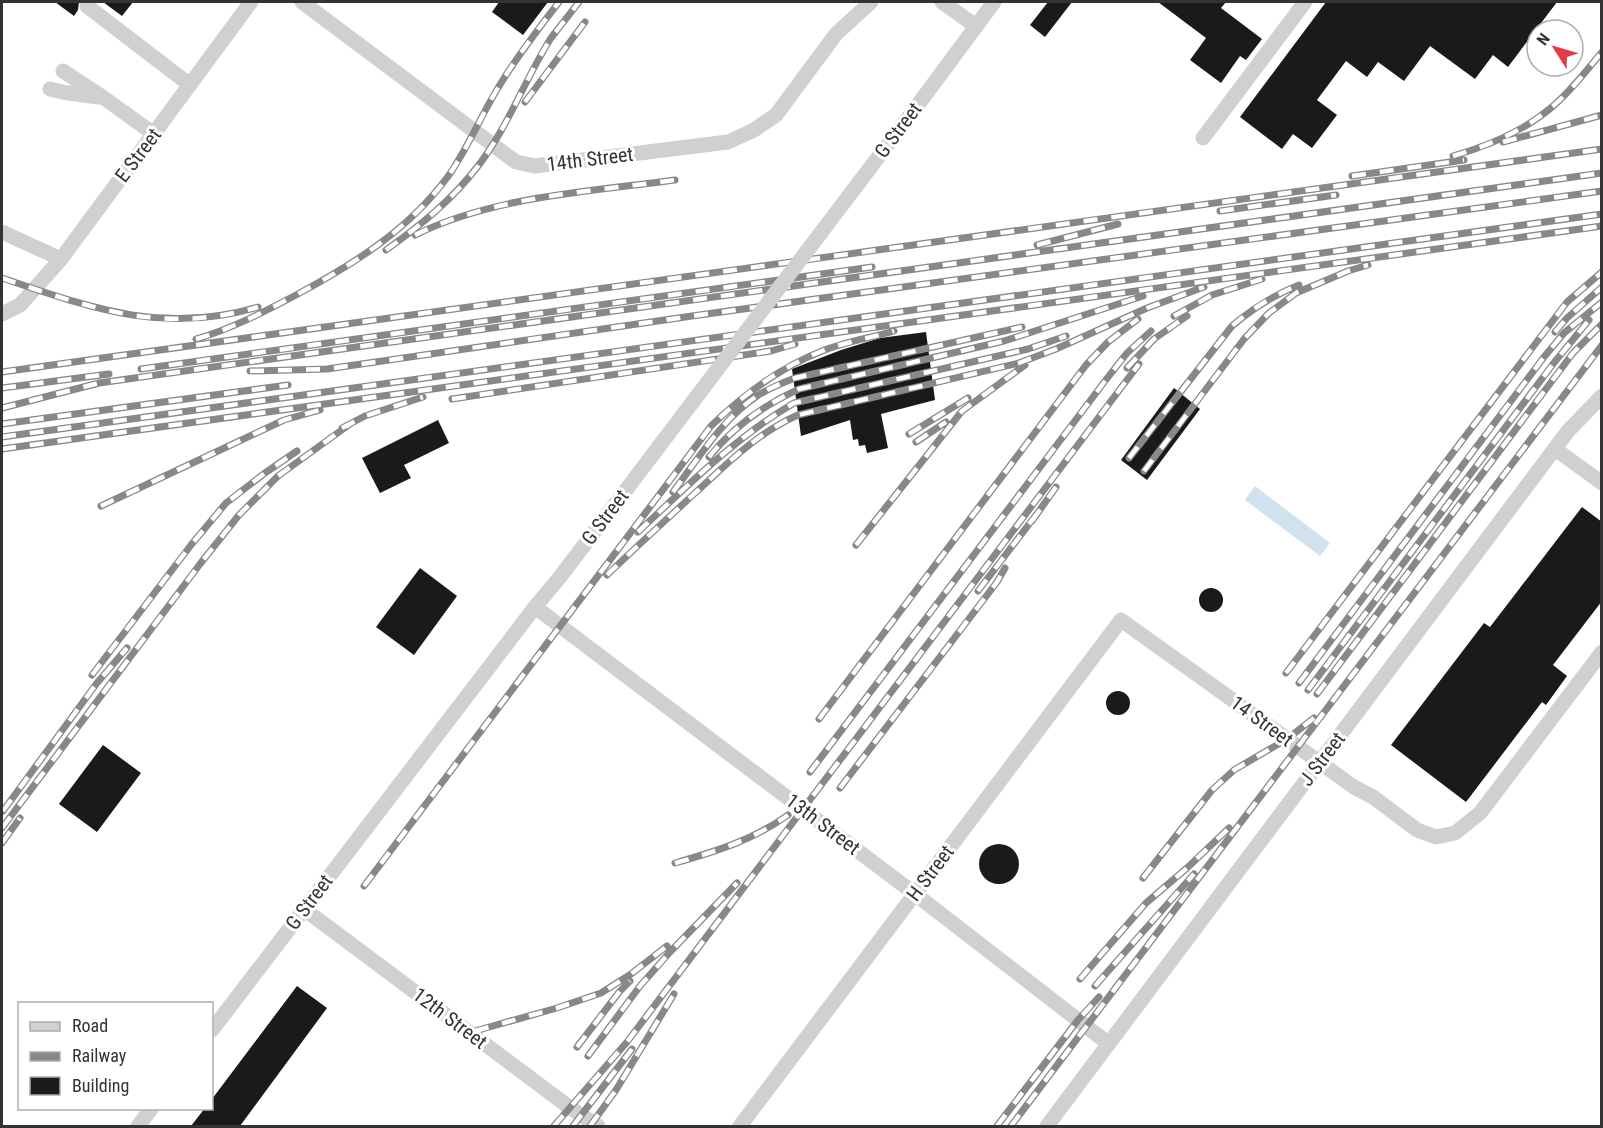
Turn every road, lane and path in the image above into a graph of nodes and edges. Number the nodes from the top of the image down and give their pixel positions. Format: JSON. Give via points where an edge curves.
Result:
{"nodes":[{"id":1,"x":251,"y":2,"type":"edge"},
{"id":2,"x":302,"y":2,"type":"edge"},
{"id":3,"x":871,"y":2,"type":"edge"},
{"id":4,"x":942,"y":2,"type":"edge"},
{"id":5,"x":994,"y":2,"type":"edge"},
{"id":6,"x":1305,"y":2,"type":"edge"},
{"id":7,"x":87,"y":6,"type":"dead end"},
{"id":8,"x":976,"y":26,"type":"junction"},
{"id":9,"x":63,"y":71,"type":"dead end"},
{"id":10,"x":190,"y":85,"type":"junction"},
{"id":11,"x":50,"y":89,"type":"dead end"},
{"id":12,"x":104,"y":98,"type":"junction"},
{"id":13,"x":154,"y":134,"type":"junction"},
{"id":14,"x":1203,"y":138,"type":"dead end"},
{"id":15,"x":2,"y":232,"type":"edge"},
{"id":16,"x":61,"y":259,"type":"junction"},
{"id":17,"x":2,"y":314,"type":"edge"},
{"id":18,"x":1602,"y":396,"type":"edge"},
{"id":19,"x":1555,"y":449,"type":"junction"},
{"id":20,"x":1602,"y":483,"type":"edge"},
{"id":21,"x":535,"y":607,"type":"junction"},
{"id":22,"x":1121,"y":620,"type":"joint"},
{"id":23,"x":1602,"y":652,"type":"edge"},
{"id":24,"x":1320,"y":762,"type":"junction"},
{"id":25,"x":915,"y":894,"type":"junction"},
{"id":26,"x":304,"y":909,"type":"junction"},
{"id":27,"x":213,"y":1029,"type":"edge"},
{"id":28,"x":1109,"y":1044,"type":"junction"},
{"id":29,"x":150,"y":1110,"type":"edge"},
{"id":30,"x":138,"y":1126,"type":"edge"},
{"id":31,"x":598,"y":1126,"type":"edge"},
{"id":32,"x":740,"y":1126,"type":"edge"},
{"id":33,"x":1047,"y":1126,"type":"edge"}],
"edges":[{"from":1,"to":10,"type":"lane","name":"E Street"},
{"from":2,"to":3,"type":"lane","name":"14th Street","via":[[516,162],[535,166],[728,142],[754,130],[776,115],[836,34]]},
{"from":4,"to":8,"type":"lane"},
{"from":5,"to":8,"type":"lane","name":"G Street"},
{"from":6,"to":14,"type":"lane"},
{"from":7,"to":10,"type":"lane"},
{"from":8,"to":21,"type":"lane","name":"G Street","bridge":true},
{"from":9,"to":12,"type":"lane"},
{"from":10,"to":13,"type":"lane","name":"E Street"},
{"from":11,"to":12,"type":"lane"},
{"from":12,"to":13,"type":"lane"},
{"from":13,"to":16,"type":"lane","name":"E Street"},
{"from":15,"to":16,"type":"lane"},
{"from":16,"to":17,"type":"lane","name":"E Street","via":[[20,305]]},
{"from":18,"to":19,"type":"lane","name":"J Street"},
{"from":19,"to":20,"type":"lane"},
{"from":19,"to":24,"type":"lane","name":"J Street"},
{"from":21,"to":25,"type":"lane","name":"13th Street"},
{"from":21,"to":26,"type":"lane","name":"G Street"},
{"from":22,"to":24,"type":"lane","name":"14 Street"},
{"from":22,"to":25,"type":"lane","name":"H Street"},
{"from":23,"to":24,"type":"lane","name":"14 Street","via":[[1480,813],[1455,833],[1436,837],[1417,830]]},
{"from":24,"to":28,"type":"lane","name":"J Street"},
{"from":25,"to":28,"type":"lane","name":"13th Street"},
{"from":25,"to":32,"type":"lane","name":"H Street"},
{"from":26,"to":27,"type":"lane","name":"G Street"},
{"from":26,"to":31,"type":"lane","name":"12th Street"},
{"from":28,"to":33,"type":"lane","name":"J Street"},
{"from":29,"to":30,"type":"lane"}]}
